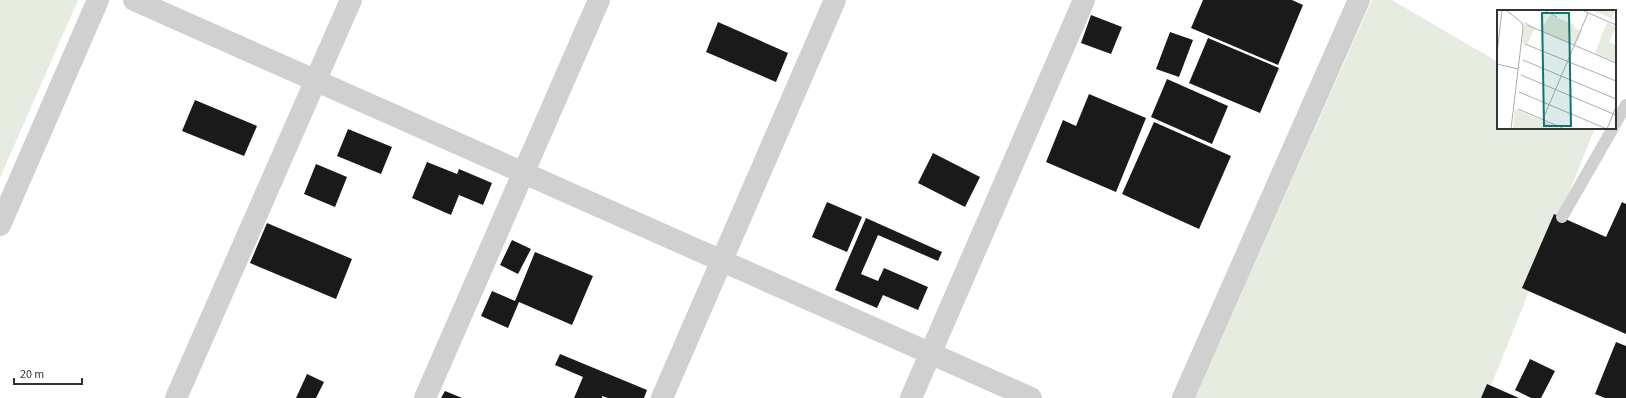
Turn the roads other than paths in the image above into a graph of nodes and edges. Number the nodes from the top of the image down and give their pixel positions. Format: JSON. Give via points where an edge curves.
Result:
{"nodes":[{"id":1,"x":98,"y":0,"type":"edge"},
{"id":2,"x":134,"y":0,"type":"edge"},
{"id":3,"x":351,"y":0,"type":"edge"},
{"id":4,"x":599,"y":0,"type":"edge"},
{"id":5,"x":835,"y":0,"type":"edge"},
{"id":6,"x":1084,"y":0,"type":"edge"},
{"id":7,"x":1359,"y":0,"type":"edge"},
{"id":8,"x":316,"y":80,"type":"junction"},
{"id":9,"x":1626,"y":105,"type":"edge"},
{"id":10,"x":1616,"y":122,"type":"edge"},
{"id":11,"x":1612,"y":129,"type":"edge"},
{"id":12,"x":523,"y":173,"type":"junction"},
{"id":13,"x":1562,"y":217,"type":"dead end"},
{"id":14,"x":0,"y":225,"type":"edge"},
{"id":15,"x":722,"y":261,"type":"junction"},
{"id":16,"x":930,"y":353,"type":"junction"},
{"id":17,"x":176,"y":398,"type":"edge"},
{"id":18,"x":425,"y":398,"type":"edge"},
{"id":19,"x":662,"y":398,"type":"edge"},
{"id":20,"x":911,"y":398,"type":"edge"},
{"id":21,"x":1031,"y":398,"type":"edge"},
{"id":22,"x":1183,"y":398,"type":"edge"}],
"edges":[{"from":1,"to":14,"type":"street"},
{"from":2,"to":8,"type":"street"},
{"from":3,"to":8,"type":"street"},
{"from":4,"to":12,"type":"street"},
{"from":5,"to":15,"type":"street"},
{"from":6,"to":16,"type":"street"},
{"from":7,"to":22,"type":"street"},
{"from":8,"to":12,"type":"street"},
{"from":8,"to":17,"type":"street"},
{"from":9,"to":10,"type":"lane"},
{"from":11,"to":13,"type":"lane"},
{"from":12,"to":15,"type":"street"},
{"from":12,"to":18,"type":"street"},
{"from":15,"to":16,"type":"street"},
{"from":15,"to":19,"type":"street"},
{"from":16,"to":20,"type":"street"},
{"from":16,"to":21,"type":"street"}]}
